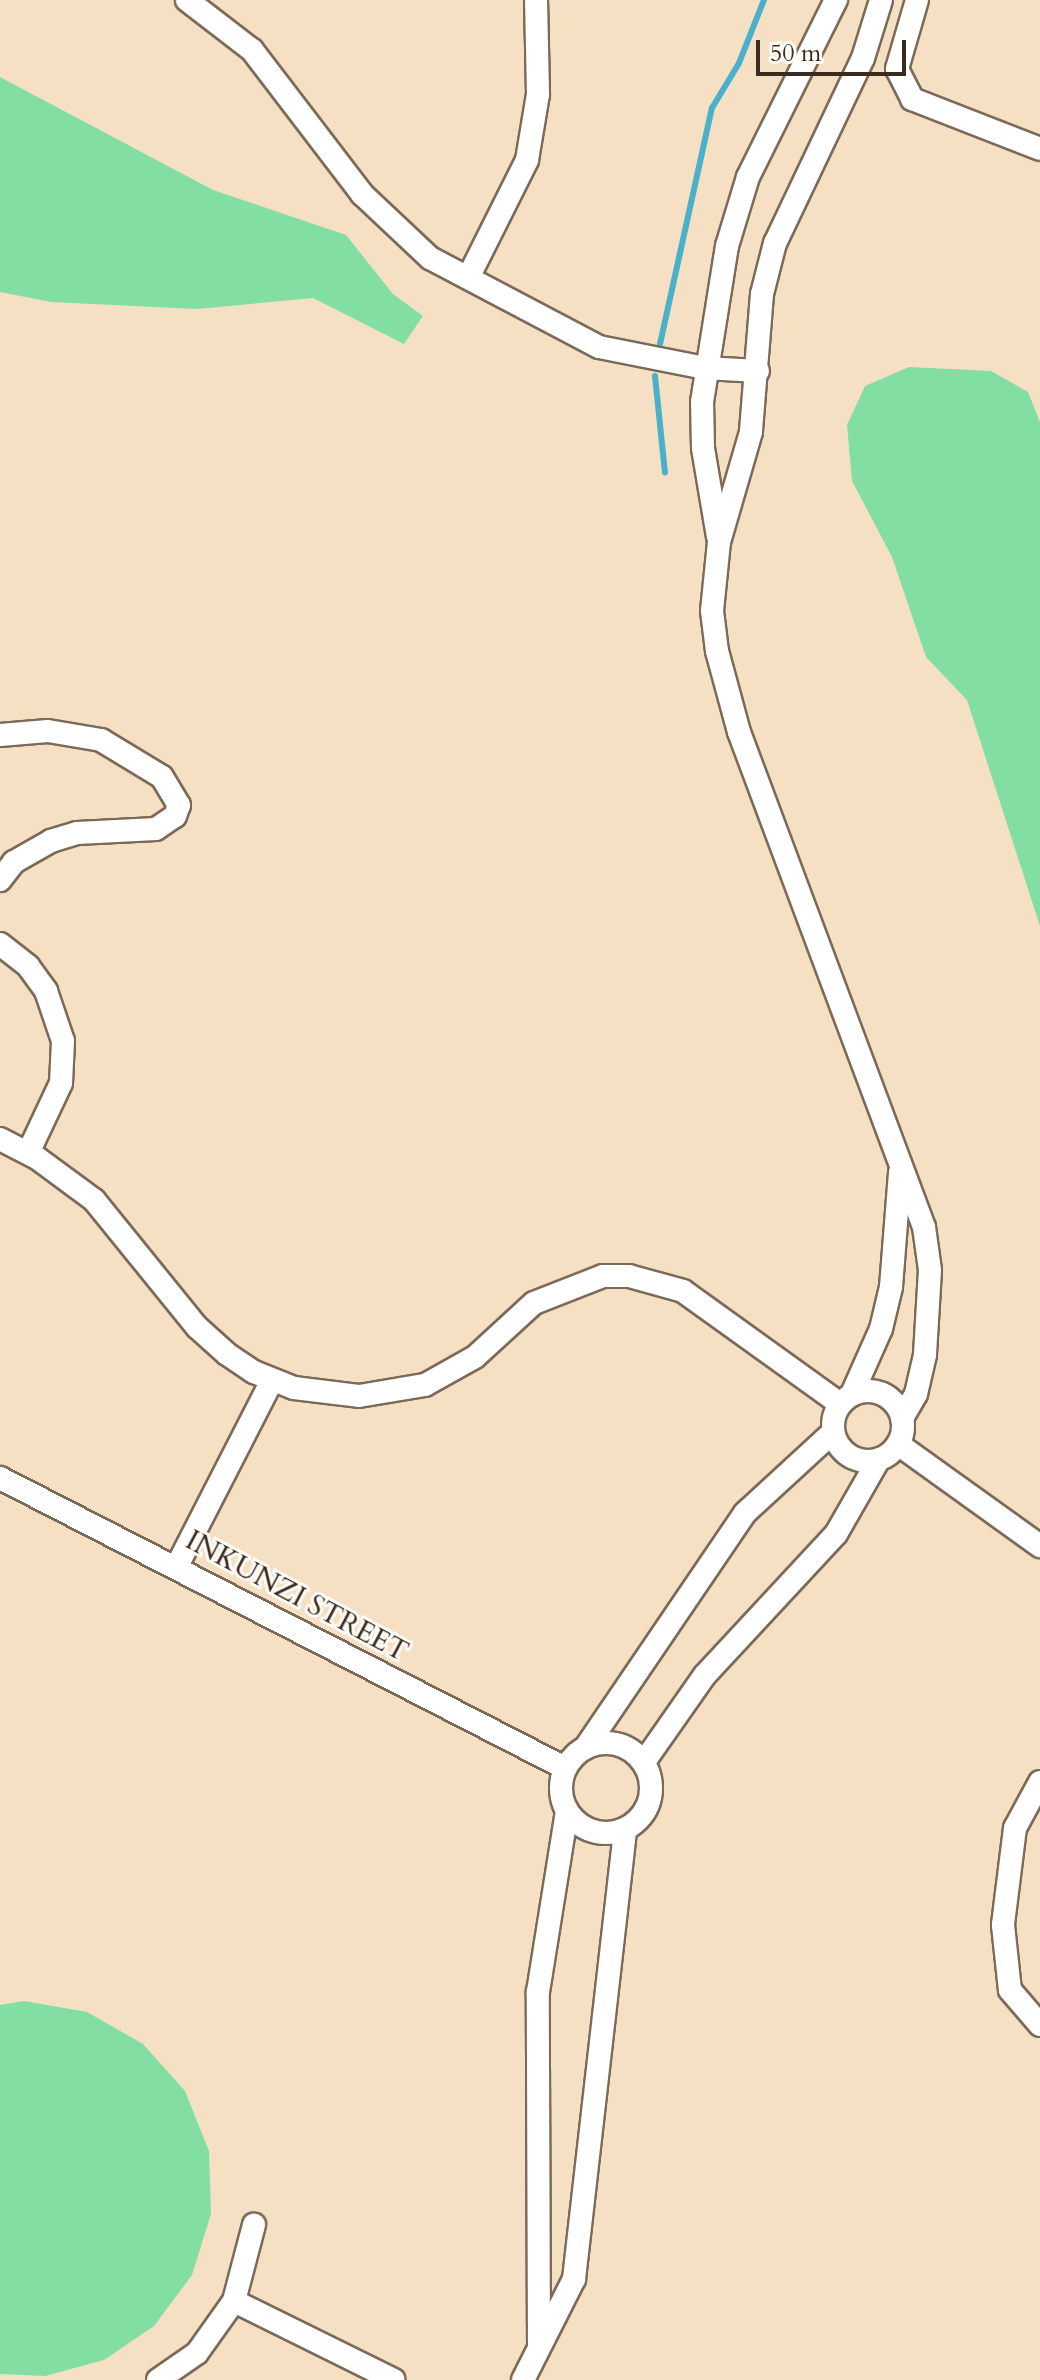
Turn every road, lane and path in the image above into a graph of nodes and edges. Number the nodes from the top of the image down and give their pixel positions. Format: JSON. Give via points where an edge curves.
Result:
{"nodes":[{"id":1,"x":187,"y":0,"type":"edge"},
{"id":2,"x":536,"y":0,"type":"edge"},
{"id":3,"x":836,"y":0,"type":"edge"},
{"id":4,"x":881,"y":0,"type":"edge"},
{"id":5,"x":917,"y":0,"type":"edge"},
{"id":6,"x":1040,"y":149,"type":"edge"},
{"id":7,"x":469,"y":276,"type":"junction"},
{"id":8,"x":705,"y":368,"type":"junction"},
{"id":9,"x":758,"y":371,"type":"junction"},
{"id":10,"x":719,"y":542,"type":"junction"},
{"id":11,"x":0,"y":735,"type":"edge"},
{"id":12,"x":0,"y":880,"type":"edge"},
{"id":13,"x":0,"y":944,"type":"edge"},
{"id":14,"x":0,"y":1139,"type":"edge"},
{"id":15,"x":28,"y":1153,"type":"junction"},
{"id":16,"x":900,"y":1171,"type":"junction"},
{"id":17,"x":272,"y":1380,"type":"junction"},
{"id":18,"x":846,"y":1399,"type":"junction"},
{"id":19,"x":902,"y":1418,"type":"junction"},
{"id":20,"x":833,"y":1432,"type":"junction"},
{"id":21,"x":898,"y":1444,"type":"junction"},
{"id":22,"x":879,"y":1459,"type":"junction"},
{"id":23,"x":0,"y":1478,"type":"edge"},
{"id":24,"x":1040,"y":1546,"type":"edge"},
{"id":25,"x":177,"y":1566,"type":"junction"},
{"id":26,"x":586,"y":1747,"type":"junction"},
{"id":27,"x":644,"y":1762,"type":"junction"},
{"id":28,"x":565,"y":1768,"type":"junction"},
{"id":29,"x":1040,"y":1782,"type":"edge"},
{"id":30,"x":567,"y":1811,"type":"junction"},
{"id":31,"x":625,"y":1829,"type":"junction"},
{"id":32,"x":1040,"y":2025,"type":"edge"},
{"id":33,"x":254,"y":2225,"type":"dead end"},
{"id":34,"x":234,"y":2301,"type":"junction"},
{"id":35,"x":539,"y":2352,"type":"junction"},
{"id":36,"x":158,"y":2380,"type":"edge"},
{"id":37,"x":394,"y":2380,"type":"edge"},
{"id":38,"x":523,"y":2380,"type":"edge"}],
"edges":[{"from":1,"to":7,"type":"street","via":[[252,50],[395,229],[430,258]]},
{"from":2,"to":7,"type":"street","via":[[538,94],[527,160]]},
{"from":3,"to":8,"type":"street","via":[[748,177],[727,246]]},
{"from":4,"to":9,"type":"street","via":[[858,71],[775,243],[762,294]]},
{"from":5,"to":6,"type":"street","via":[[897,69],[912,99]]},
{"from":7,"to":8,"type":"street","via":[[537,318],[599,347]]},
{"from":8,"to":9,"type":"street"},
{"from":8,"to":10,"type":"street","via":[[703,448]]},
{"from":9,"to":10,"type":"street","via":[[751,432]]},
{"from":10,"to":16,"type":"street","via":[[712,611],[739,732]]},
{"from":11,"to":12,"type":"street","via":[[48,731],[101,740],[162,777],[179,805],[175,816],[156,829],[77,833],[51,841],[14,862]]},
{"from":13,"to":15,"type":"street","via":[[28,966],[46,991],[63,1041],[61,1083]]},
{"from":14,"to":15,"type":"street"},
{"from":15,"to":17,"type":"street","via":[[94,1200],[197,1327],[227,1354]]},
{"from":16,"to":18,"type":"street","via":[[891,1287],[881,1329]]},
{"from":16,"to":19,"type":"street","via":[[924,1227],[930,1270],[925,1355],[916,1394]]},
{"from":17,"to":18,"type":"street","via":[[323,1394],[359,1396],[425,1385],[475,1357],[534,1303],[603,1276],[629,1276],[683,1291]]},
{"from":17,"to":25,"type":"street"},
{"from":18,"to":19,"type":"street","via":[[883,1394]]},
{"from":18,"to":20,"type":"street"},
{"from":19,"to":21,"type":"street"},
{"from":20,"to":22,"type":"street","via":[[849,1456]]},
{"from":20,"to":26,"type":"street","via":[[745,1513]]},
{"from":21,"to":22,"type":"street"},
{"from":21,"to":24,"type":"street"},
{"from":22,"to":27,"type":"street","via":[[836,1534],[705,1675]]},
{"from":23,"to":25,"type":"street","name":"INKUNZI STREET"},
{"from":25,"to":28,"type":"street","name":"INKUNZI STREET"},
{"from":26,"to":27,"type":"street","via":[[624,1746]]},
{"from":26,"to":28,"type":"street"},
{"from":27,"to":31,"type":"street","via":[[650,1774],[650,1800]]},
{"from":28,"to":30,"type":"street","via":[[561,1797]]},
{"from":29,"to":32,"type":"street","via":[[1015,1828],[1003,1925],[1010,1990]]},
{"from":30,"to":31,"type":"street","via":[[586,1829]]},
{"from":30,"to":35,"type":"street","via":[[538,1992]]},
{"from":31,"to":35,"type":"street","via":[[574,2279]]},
{"from":33,"to":34,"type":"street"},
{"from":34,"to":36,"type":"street","via":[[197,2353]]},
{"from":34,"to":37,"type":"street"},
{"from":35,"to":38,"type":"street"}]}
